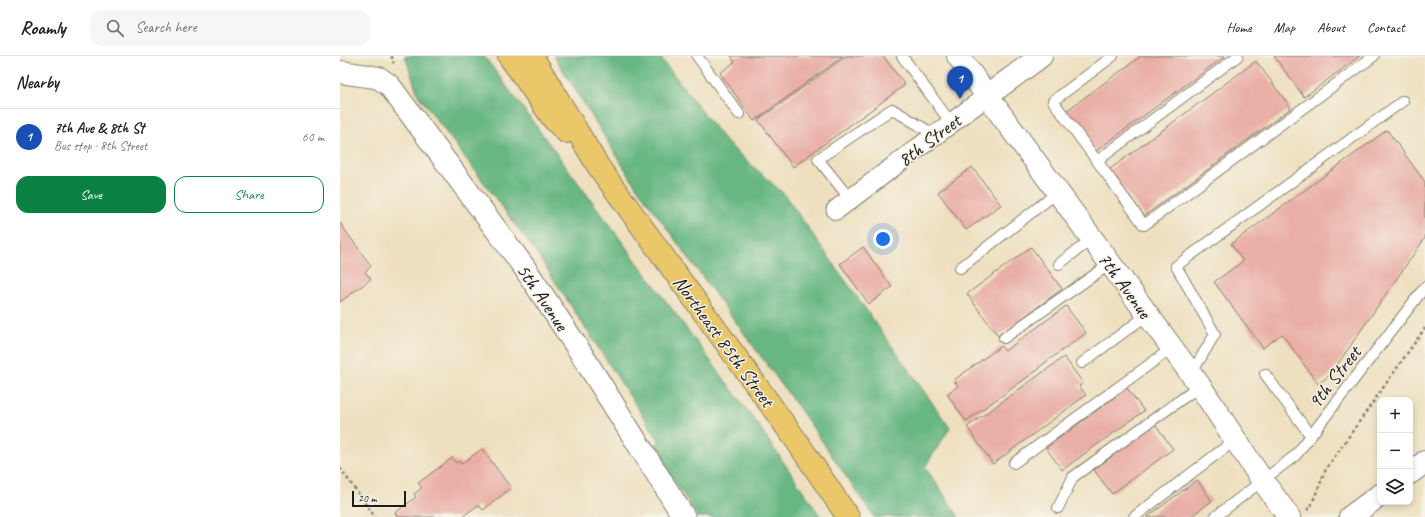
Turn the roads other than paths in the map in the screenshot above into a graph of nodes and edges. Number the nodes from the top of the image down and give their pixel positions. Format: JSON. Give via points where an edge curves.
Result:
{"nodes":[{"id":1,"x":509,"y":56,"type":"edge"},
{"id":2,"x":532,"y":56,"type":"edge"},
{"id":3,"x":697,"y":56,"type":"edge"},
{"id":4,"x":902,"y":56,"type":"edge"},
{"id":5,"x":958,"y":56,"type":"edge"},
{"id":6,"x":1041,"y":56,"type":"edge"},
{"id":7,"x":1114,"y":56,"type":"edge"},
{"id":8,"x":1238,"y":56,"type":"edge"},
{"id":9,"x":1374,"y":56,"type":"edge"},
{"id":10,"x":340,"y":72,"type":"edge"},
{"id":11,"x":987,"y":96,"type":"junction"},
{"id":12,"x":1403,"y":102,"type":"dead end"},
{"id":13,"x":739,"y":114,"type":"dead end"},
{"id":14,"x":950,"y":123,"type":"junction"},
{"id":15,"x":935,"y":135,"type":"junction"},
{"id":16,"x":1097,"y":161,"type":"junction"},
{"id":17,"x":598,"y":166,"type":"junction"},
{"id":18,"x":1058,"y":192,"type":"junction"},
{"id":19,"x":843,"y":204,"type":"joint"},
{"id":20,"x":1092,"y":239,"type":"junction"},
{"id":21,"x":1059,"y":264,"type":"dead end"},
{"id":22,"x":1110,"y":264,"type":"junction"},
{"id":23,"x":960,"y":268,"type":"dead end"},
{"id":24,"x":1425,"y":287,"type":"edge"},
{"id":25,"x":1147,"y":315,"type":"junction"},
{"id":26,"x":1004,"y":338,"type":"dead end"},
{"id":27,"x":1172,"y":348,"type":"junction"},
{"id":28,"x":1082,"y":363,"type":"dead end"},
{"id":29,"x":1265,"y":374,"type":"dead end"},
{"id":30,"x":1195,"y":380,"type":"junction"},
{"id":31,"x":1311,"y":436,"type":"junction"},
{"id":32,"x":1235,"y":440,"type":"junction"},
{"id":33,"x":1425,"y":462,"type":"edge"},
{"id":34,"x":1014,"y":463,"type":"dead end"},
{"id":35,"x":1413,"y":471,"type":"edge"},
{"id":36,"x":1262,"y":480,"type":"junction"},
{"id":37,"x":1377,"y":497,"type":"edge"},
{"id":38,"x":1058,"y":508,"type":"dead end"},
{"id":39,"x":684,"y":517,"type":"edge"},
{"id":40,"x":848,"y":517,"type":"edge"},
{"id":41,"x":1134,"y":517,"type":"edge"},
{"id":42,"x":1215,"y":517,"type":"edge"},
{"id":43,"x":1289,"y":517,"type":"edge"},
{"id":44,"x":1350,"y":517,"type":"edge"}],
"edges":[{"from":1,"to":17,"type":"main road","name":"Northeast 85th Street","via":[[554,120]]},
{"from":2,"to":17,"type":"main road","name":"Northeast 85th Street"},
{"from":3,"to":13,"type":"lane"},
{"from":4,"to":14,"type":"lane"},
{"from":5,"to":11,"type":"street","name":"7th Avenue"},
{"from":6,"to":11,"type":"street","name":"8th Street"},
{"from":7,"to":16,"type":"lane","via":[[1054,101]]},
{"from":8,"to":16,"type":"lane"},
{"from":9,"to":16,"type":"lane","via":[[1144,225]]},
{"from":10,"to":39,"type":"street","name":"5th Avenue","via":[[379,78],[389,85],[524,267]]},
{"from":11,"to":14,"type":"street","name":"8th Street"},
{"from":11,"to":18,"type":"street","name":"7th Avenue"},
{"from":12,"to":30,"type":"lane","via":[[1176,266],[1215,334]]},
{"from":14,"to":15,"type":"street","name":"8th Street"},
{"from":15,"to":19,"type":"street","name":"8th Street"},
{"from":15,"to":19,"type":"lane","via":[[892,109],[818,159]]},
{"from":17,"to":40,"type":"main road","name":"Northeast 85th Street","via":[[798,443]]},
{"from":18,"to":20,"type":"street","name":"7th Avenue"},
{"from":18,"to":23,"type":"lane"},
{"from":20,"to":21,"type":"lane"},
{"from":20,"to":22,"type":"street","name":"7th Avenue"},
{"from":22,"to":25,"type":"street","name":"7th Avenue"},
{"from":22,"to":26,"type":"lane"},
{"from":24,"to":31,"type":"lane","name":"9th Street"},
{"from":25,"to":27,"type":"street","name":"7th Avenue"},
{"from":25,"to":28,"type":"lane"},
{"from":27,"to":30,"type":"street","name":"7th Avenue"},
{"from":27,"to":34,"type":"lane"},
{"from":29,"to":31,"type":"lane"},
{"from":30,"to":32,"type":"street","name":"7th Avenue"},
{"from":30,"to":38,"type":"lane","via":[[1073,477]]},
{"from":31,"to":36,"type":"lane","name":"9th Street","via":[[1296,455]]},
{"from":32,"to":36,"type":"street","name":"7th Avenue"},
{"from":32,"to":41,"type":"lane"},
{"from":33,"to":35,"type":"street"},
{"from":36,"to":42,"type":"lane","name":"9th Street"},
{"from":36,"to":43,"type":"street","name":"7th Avenue"},
{"from":37,"to":44,"type":"street"}]}
